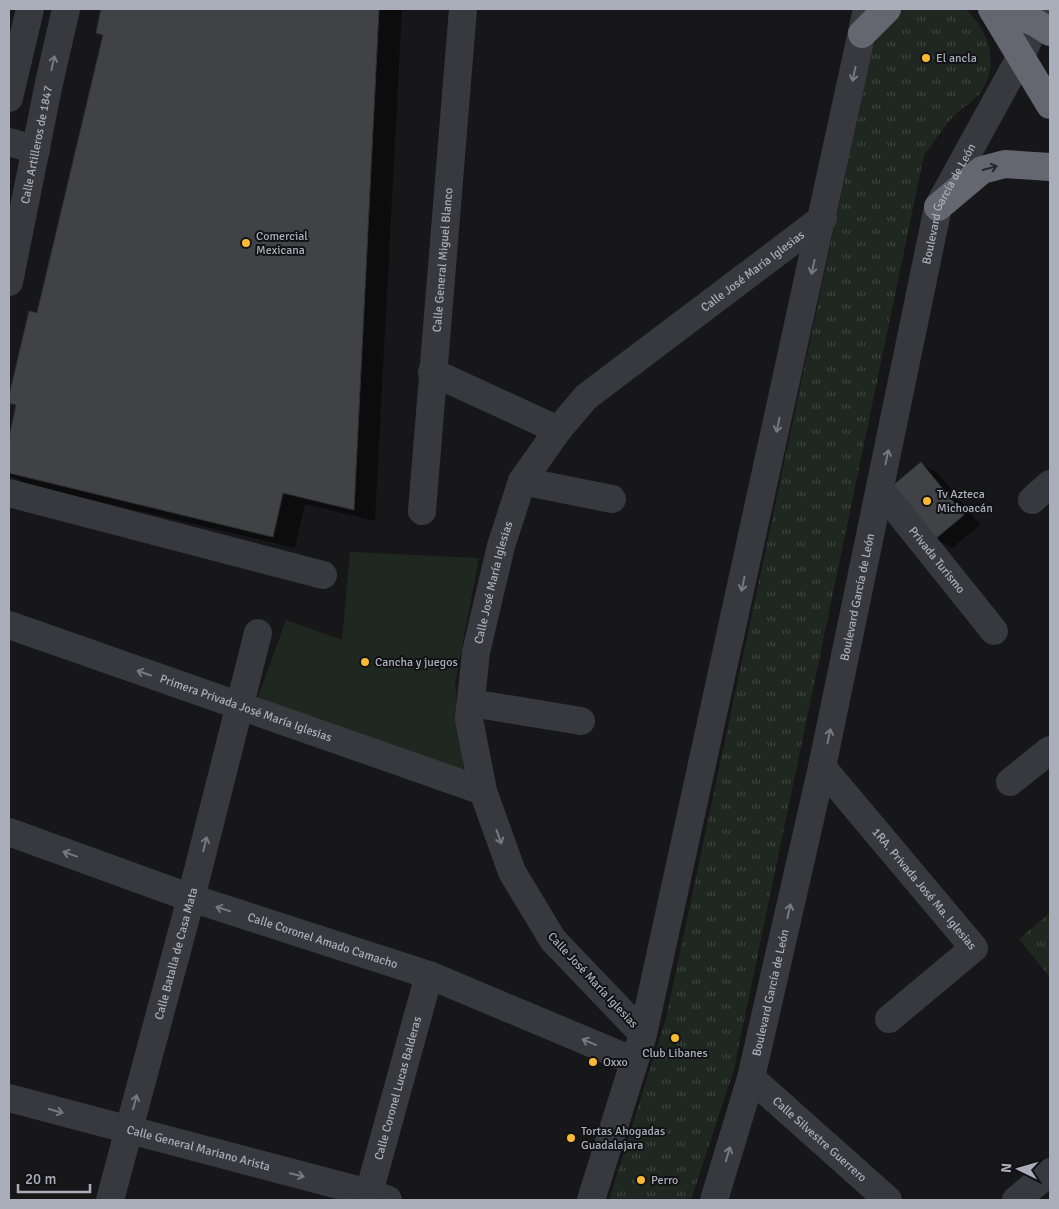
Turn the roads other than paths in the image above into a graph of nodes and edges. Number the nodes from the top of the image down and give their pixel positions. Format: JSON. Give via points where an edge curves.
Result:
{"nodes":[{"id":1,"x":30,"y":9,"type":"edge"},
{"id":2,"x":66,"y":9,"type":"edge"},
{"id":3,"x":463,"y":9,"type":"edge"},
{"id":4,"x":887,"y":9,"type":"edge"},
{"id":5,"x":992,"y":9,"type":"edge"},
{"id":6,"x":1003,"y":9,"type":"edge"},
{"id":7,"x":865,"y":21,"type":"edge"},
{"id":8,"x":1041,"y":21,"type":"edge"},
{"id":9,"x":1021,"y":56,"type":"junction"},
{"id":10,"x":11,"y":83,"type":"edge"},
{"id":11,"x":1050,"y":105,"type":"edge"},
{"id":12,"x":9,"y":142,"type":"edge"},
{"id":13,"x":36,"y":150,"type":"junction"},
{"id":14,"x":1050,"y":167,"type":"edge"},
{"id":15,"x":938,"y":207,"type":"junction"},
{"id":16,"x":823,"y":218,"type":"junction"},
{"id":17,"x":9,"y":282,"type":"edge"},
{"id":18,"x":432,"y":372,"type":"junction"},
{"id":19,"x":558,"y":430,"type":"junction"},
{"id":20,"x":522,"y":481,"type":"junction"},
{"id":21,"x":880,"y":490,"type":"junction"},
{"id":22,"x":9,"y":493,"type":"edge"},
{"id":23,"x":612,"y":499,"type":"dead end"},
{"id":24,"x":422,"y":511,"type":"dead end"},
{"id":25,"x":323,"y":575,"type":"dead end"},
{"id":26,"x":9,"y":625,"type":"edge"},
{"id":27,"x":994,"y":631,"type":"dead end"},
{"id":28,"x":258,"y":632,"type":"dead end"},
{"id":29,"x":471,"y":703,"type":"junction"},
{"id":30,"x":239,"y":706,"type":"junction"},
{"id":31,"x":581,"y":721,"type":"dead end"},
{"id":32,"x":1050,"y":750,"type":"edge"},
{"id":33,"x":822,"y":767,"type":"junction"},
{"id":34,"x":1010,"y":782,"type":"dead end"},
{"id":35,"x":483,"y":791,"type":"junction"},
{"id":36,"x":9,"y":832,"type":"edge"},
{"id":37,"x":191,"y":898,"type":"junction"},
{"id":38,"x":429,"y":975,"type":"junction"},
{"id":39,"x":888,"y":1019,"type":"dead end"},
{"id":40,"x":643,"y":1034,"type":"junction"},
{"id":41,"x":634,"y":1061,"type":"junction"},
{"id":42,"x":751,"y":1078,"type":"junction"},
{"id":43,"x":9,"y":1098,"type":"edge"},
{"id":44,"x":128,"y":1131,"type":"junction"},
{"id":45,"x":1050,"y":1172,"type":"edge"},
{"id":46,"x":375,"y":1198,"type":"edge"},
{"id":47,"x":110,"y":1200,"type":"edge"},
{"id":48,"x":591,"y":1200,"type":"edge"},
{"id":49,"x":714,"y":1200,"type":"edge"},
{"id":50,"x":888,"y":1200,"type":"edge"},
{"id":51,"x":1016,"y":1200,"type":"edge"}],
"edges":[{"from":1,"to":10,"type":"street"},
{"from":13,"to":2,"type":"street","name":"Calle Artilleros de 1847","one_way":true},
{"from":3,"to":18,"type":"street","name":"Calle General Miguel Blanco"},
{"from":4,"to":7,"type":"highway"},
{"from":5,"to":9,"type":"highway"},
{"from":6,"to":8,"type":"highway"},
{"from":7,"to":16,"type":"street","one_way":true},
{"from":8,"to":9,"type":"street","name":"Boulevard García de León"},
{"from":9,"to":11,"type":"highway"},
{"from":9,"to":15,"type":"street","name":"Boulevard García de León"},
{"from":12,"to":13,"type":"street"},
{"from":13,"to":17,"type":"street","name":"Calle Artilleros de 1847"},
{"from":15,"to":14,"type":"highway","one_way":true,"via":[[982,170],[1005,164]]},
{"from":21,"to":15,"type":"street","name":"Boulevard García de León","one_way":true},
{"from":16,"to":19,"type":"street","name":"Calle José María Iglesias","via":[[586,397]]},
{"from":16,"to":40,"type":"street","one_way":true},
{"from":18,"to":19,"type":"street"},
{"from":18,"to":24,"type":"street","name":"Calle General Miguel Blanco"},
{"from":19,"to":20,"type":"street","name":"Calle José María Iglesias"},
{"from":20,"to":23,"type":"street"},
{"from":20,"to":29,"type":"street","name":"Calle José María Iglesias","via":[[500,546],[476,652]]},
{"from":21,"to":27,"type":"street","name":"Privada Turismo"},
{"from":33,"to":21,"type":"street","name":"Boulevard García de León","one_way":true},
{"from":22,"to":25,"type":"street"},
{"from":30,"to":26,"type":"street","name":"Primera Privada José María Iglesias","one_way":true},
{"from":28,"to":30,"type":"street","name":"Calle Batalla de Casa Mata"},
{"from":29,"to":31,"type":"street"},
{"from":29,"to":35,"type":"street","name":"Calle José María Iglesias","via":[[469,719]]},
{"from":30,"to":35,"type":"street","name":"Primera Privada José María Iglesias"},
{"from":37,"to":30,"type":"street","name":"Calle Batalla de Casa Mata","one_way":true},
{"from":32,"to":34,"type":"street"},
{"from":33,"to":39,"type":"street","name":"1RA. Privada José Ma. Iglesias","via":[[974,948]]},
{"from":42,"to":33,"type":"street","name":"Boulevard García de León","one_way":true},
{"from":35,"to":40,"type":"street","name":"Calle José María Iglesias","one_way":true,"via":[[512,872],[553,940]]},
{"from":37,"to":36,"type":"street","name":"Calle Coronel Amado Camacho","one_way":true},
{"from":38,"to":37,"type":"street","name":"Calle Coronel Amado Camacho","one_way":true},
{"from":44,"to":37,"type":"street","name":"Calle Batalla de Casa Mata","one_way":true},
{"from":41,"to":38,"type":"street","name":"Calle Coronel Amado Camacho","one_way":true},
{"from":38,"to":46,"type":"street","name":"Calle Coronel Lucas Balderas"},
{"from":40,"to":41,"type":"street"},
{"from":41,"to":48,"type":"street"},
{"from":49,"to":42,"type":"street","name":"Boulevard García de León","one_way":true},
{"from":42,"to":50,"type":"street","name":"Calle Silvestre Guerrero"},
{"from":43,"to":44,"type":"street","name":"Calle General Mariano Arista","one_way":true},
{"from":44,"to":46,"type":"street","name":"Calle General Mariano Arista","one_way":true},
{"from":44,"to":47,"type":"street","name":"Calle Batalla de Casa Mata"},
{"from":45,"to":51,"type":"street"}]}
